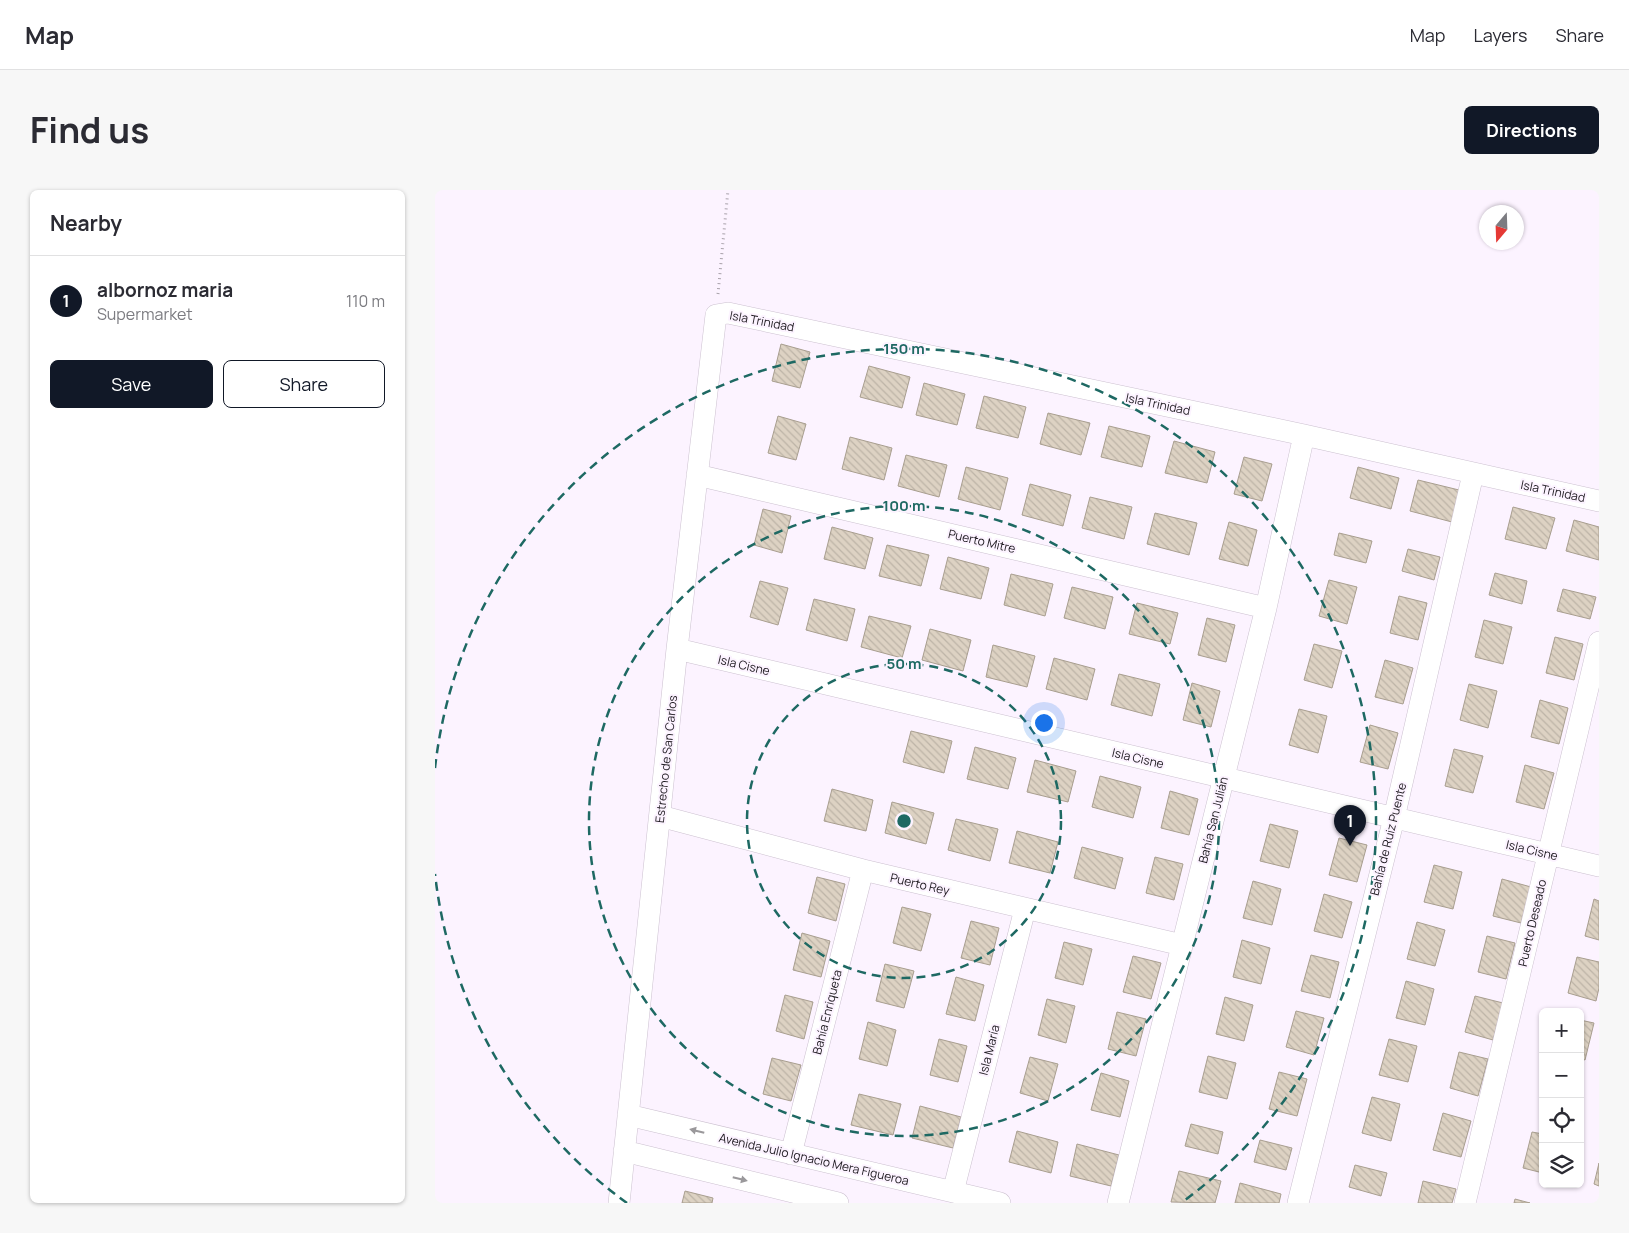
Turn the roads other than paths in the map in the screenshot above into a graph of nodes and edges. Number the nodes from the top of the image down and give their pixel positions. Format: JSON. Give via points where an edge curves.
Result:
{"nodes":[{"id":1,"x":716,"y":315,"type":"joint"},
{"id":2,"x":1304,"y":435,"type":"junction"},
{"id":3,"x":1473,"y":474,"type":"junction"},
{"id":4,"x":697,"y":475,"type":"junction"},
{"id":5,"x":1599,"y":502,"type":"edge"},
{"id":6,"x":1266,"y":608,"type":"junction"},
{"id":7,"x":1599,"y":642,"type":"edge"},
{"id":8,"x":677,"y":649,"type":"junction"},
{"id":9,"x":1223,"y":778,"type":"junction"},
{"id":10,"x":660,"y":816,"type":"junction"},
{"id":11,"x":1394,"y":818,"type":"junction"},
{"id":12,"x":1548,"y":854,"type":"junction"},
{"id":13,"x":1599,"y":866,"type":"edge"},
{"id":14,"x":863,"y":870,"type":"junction"},
{"id":15,"x":1025,"y":909,"type":"junction"},
{"id":16,"x":1182,"y":945,"type":"junction"},
{"id":17,"x":628,"y":1115,"type":"junction"},
{"id":18,"x":624,"y":1151,"type":"junction"},
{"id":19,"x":791,"y":1154,"type":"junction"},
{"id":20,"x":953,"y":1192,"type":"junction"},
{"id":21,"x":619,"y":1203,"type":"edge"},
{"id":22,"x":838,"y":1203,"type":"edge"},
{"id":23,"x":1000,"y":1203,"type":"edge"},
{"id":24,"x":1118,"y":1203,"type":"edge"},
{"id":25,"x":1297,"y":1203,"type":"edge"},
{"id":26,"x":1465,"y":1203,"type":"edge"}],
"edges":[{"from":1,"to":2,"type":"street","name":"Isla Trinidad","via":[[728,313]]},
{"from":1,"to":4,"type":"street","name":"Estrecho de San Carlos"},
{"from":2,"to":3,"type":"street","name":"Isla Trinidad"},
{"from":2,"to":6,"type":"street","name":"Bahía San Julián"},
{"from":3,"to":5,"type":"street","name":"Isla Trinidad"},
{"from":3,"to":11,"type":"street","name":"Bahía de Ruiz Puente"},
{"from":4,"to":6,"type":"street","name":"Puerto Mitre"},
{"from":4,"to":8,"type":"street","name":"Estrecho de San Carlos"},
{"from":6,"to":9,"type":"street","name":"Bahía San Julián"},
{"from":7,"to":12,"type":"street","name":"Puerto Deseado"},
{"from":8,"to":9,"type":"street","name":"Isla Cisne"},
{"from":8,"to":10,"type":"street","name":"Estrecho de San Carlos"},
{"from":9,"to":11,"type":"street","name":"Isla Cisne"},
{"from":9,"to":16,"type":"street","name":"Bahía San Julián"},
{"from":10,"to":14,"type":"street","name":"Puerto Rey"},
{"from":10,"to":17,"type":"street","name":"Estrecho de San Carlos"},
{"from":11,"to":12,"type":"street","name":"Isla Cisne"},
{"from":11,"to":25,"type":"street","name":"Bahía de Ruiz Puente"},
{"from":12,"to":13,"type":"street","name":"Isla Cisne"},
{"from":12,"to":26,"type":"street","name":"Puerto Deseado"},
{"from":14,"to":15,"type":"street","name":"Puerto Rey"},
{"from":14,"to":19,"type":"street","name":"Bahía Enriqueta"},
{"from":15,"to":16,"type":"street","name":"Puerto Rey"},
{"from":15,"to":20,"type":"street","name":"Isla María"},
{"from":16,"to":24,"type":"street","name":"Bahía San Julián"},
{"from":17,"to":18,"type":"street","name":"Estrecho de San Carlos"},
{"from":19,"to":17,"type":"street","name":"Avenida Julio Ignacio Mera Figueroa","one_way":true},
{"from":18,"to":21,"type":"street","name":"Estrecho de San Carlos"},
{"from":18,"to":22,"type":"street","one_way":true},
{"from":19,"to":20,"type":"street","name":"Avenida Julio Ignacio Mera Figueroa"},
{"from":20,"to":23,"type":"street","name":"Avenida Julio Ignacio Mera Figueroa"}]}
